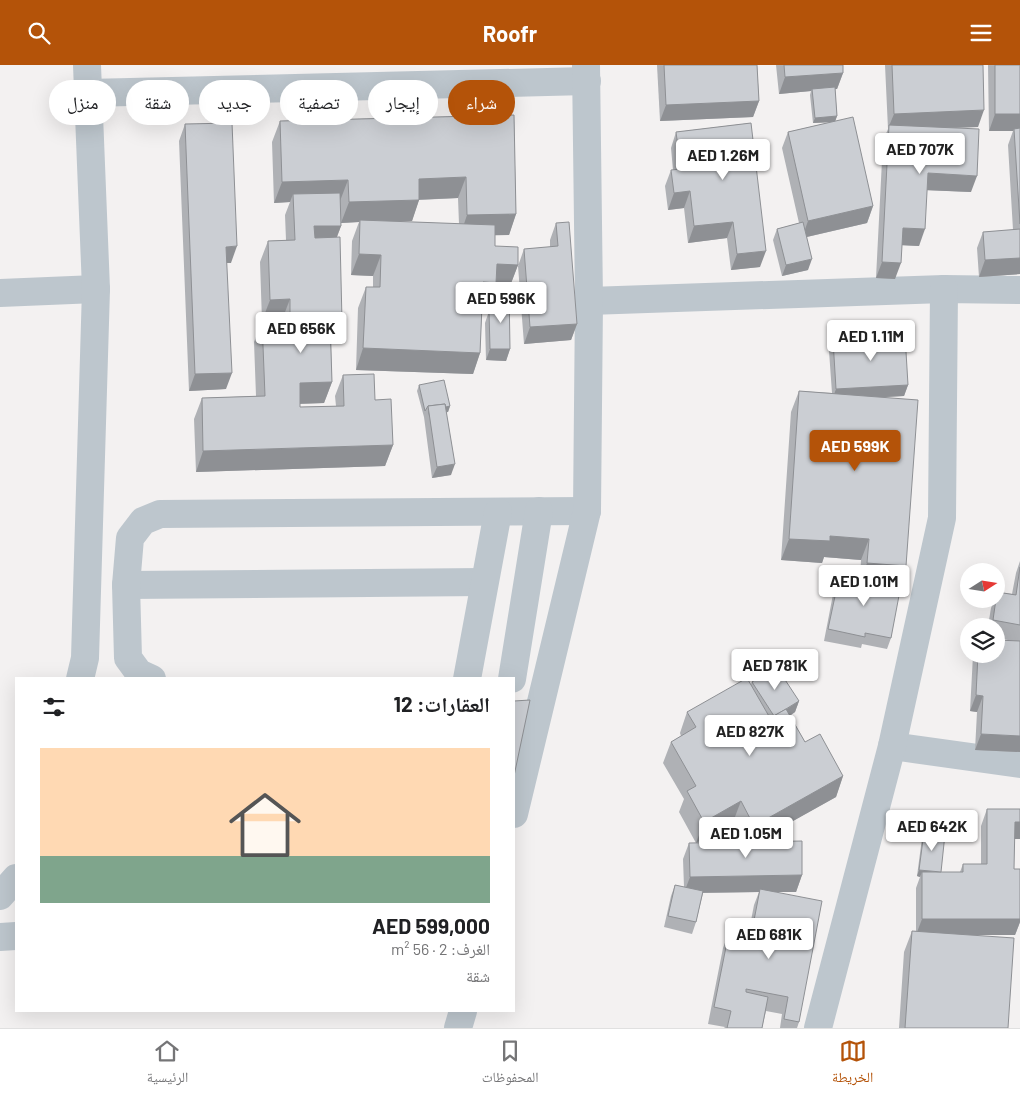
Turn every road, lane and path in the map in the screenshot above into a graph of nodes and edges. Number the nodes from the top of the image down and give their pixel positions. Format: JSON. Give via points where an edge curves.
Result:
{"nodes":[{"id":1,"x":87,"y":65,"type":"edge"},
{"id":2,"x":587,"y":73,"type":"edge"},
{"id":3,"x":88,"y":80,"type":"edge"},
{"id":4,"x":116,"y":92,"type":"edge"},
{"id":5,"x":89,"y":125,"type":"edge"},
{"id":6,"x":96,"y":289,"type":"junction"},
{"id":7,"x":944,"y":289,"type":"junction"},
{"id":8,"x":1020,"y":290,"type":"edge"},
{"id":9,"x":0,"y":293,"type":"edge"},
{"id":10,"x":589,"y":301,"type":"junction"},
{"id":11,"x":498,"y":511,"type":"junction"},
{"id":12,"x":539,"y":511,"type":"junction"},
{"id":13,"x":587,"y":511,"type":"junction"},
{"id":14,"x":484,"y":582,"type":"junction"},
{"id":15,"x":126,"y":585,"type":"junction"},
{"id":16,"x":80,"y":677,"type":"edge"},
{"id":17,"x":148,"y":677,"type":"edge"},
{"id":18,"x":466,"y":677,"type":"edge"},
{"id":19,"x":512,"y":677,"type":"edge"},
{"id":20,"x":515,"y":687,"type":"edge"},
{"id":21,"x":544,"y":687,"type":"junction"},
{"id":22,"x":892,"y":746,"type":"junction"},
{"id":23,"x":1020,"y":764,"type":"edge"},
{"id":24,"x":515,"y":809,"type":"edge"},
{"id":25,"x":15,"y":879,"type":"edge"},
{"id":26,"x":0,"y":895,"type":"edge"},
{"id":27,"x":15,"y":936,"type":"edge"},
{"id":28,"x":0,"y":937,"type":"edge"},
{"id":29,"x":463,"y":1012,"type":"edge"},
{"id":30,"x":458,"y":1028,"type":"edge"},
{"id":31,"x":818,"y":1028,"type":"edge"}],
"edges":[{"from":1,"to":3,"type":"street"},
{"from":2,"to":4,"type":"street"},
{"from":2,"to":10,"type":"street"},
{"from":5,"to":6,"type":"street"},
{"from":6,"to":9,"type":"street"},
{"from":6,"to":16,"type":"street","via":[[85,658]]},
{"from":7,"to":8,"type":"street"},
{"from":7,"to":10,"type":"street"},
{"from":7,"to":22,"type":"street","via":[[942,519]]},
{"from":10,"to":13,"type":"street"},
{"from":11,"to":12,"type":"street"},
{"from":11,"to":14,"type":"street"},
{"from":11,"to":15,"type":"street","via":[[160,514],[142,521],[130,538]]},
{"from":12,"to":13,"type":"street"},
{"from":12,"to":19,"type":"street"},
{"from":13,"to":21,"type":"street"},
{"from":14,"to":15,"type":"street"},
{"from":14,"to":18,"type":"street"},
{"from":15,"to":17,"type":"street","via":[[128,658],[139,673]]},
{"from":20,"to":21,"type":"street"},
{"from":21,"to":24,"type":"street"},
{"from":22,"to":23,"type":"street"},
{"from":22,"to":31,"type":"street"},
{"from":25,"to":26,"type":"street"},
{"from":27,"to":28,"type":"street"},
{"from":29,"to":30,"type":"street"}]}
